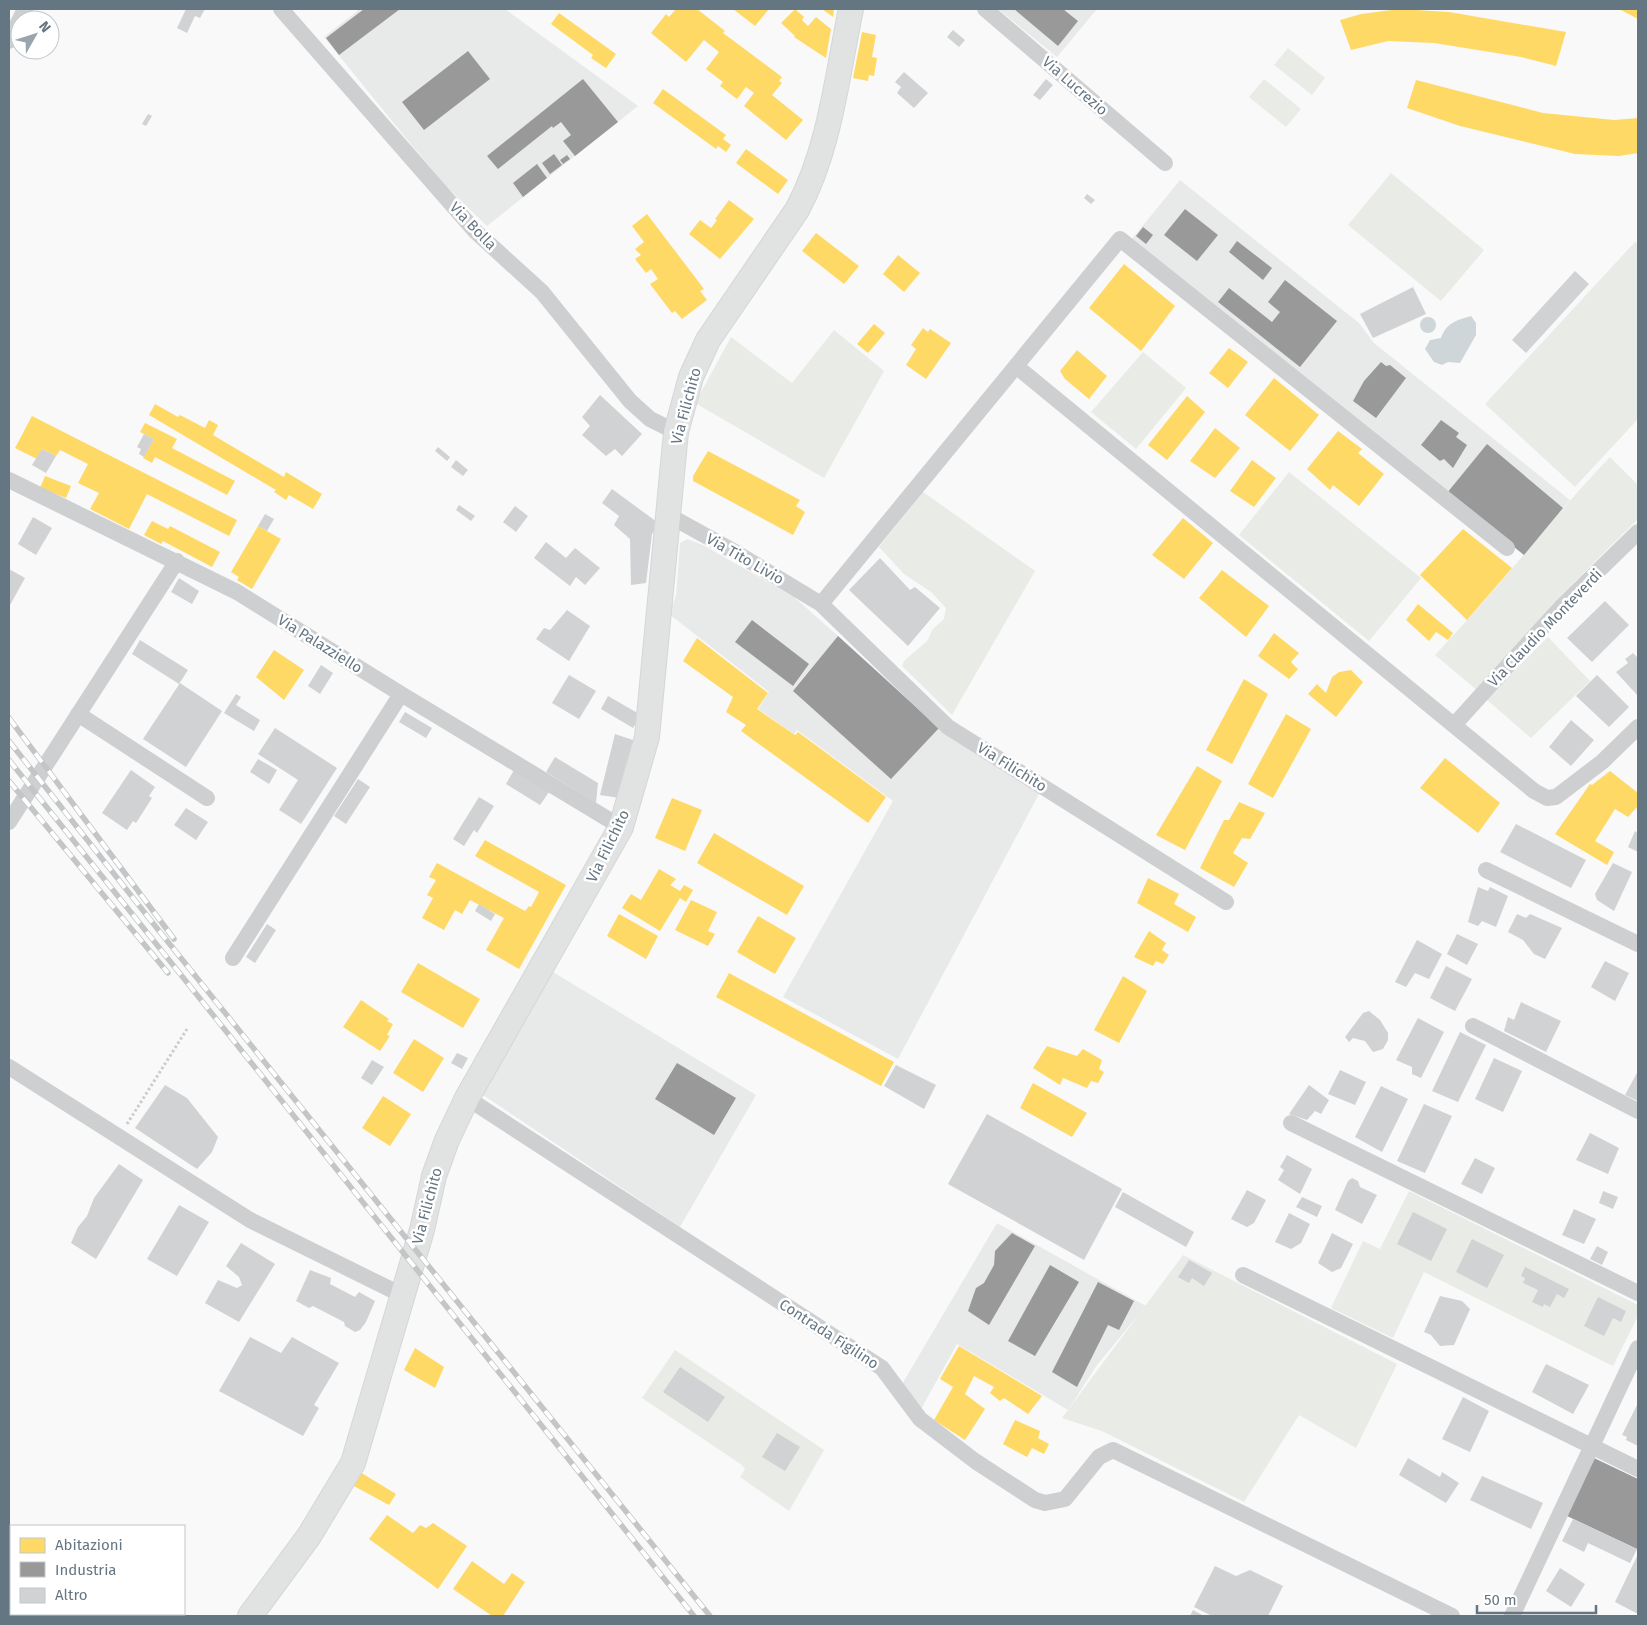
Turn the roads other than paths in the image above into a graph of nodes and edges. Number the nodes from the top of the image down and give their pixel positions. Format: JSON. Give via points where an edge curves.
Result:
{"nodes":[{"id":1,"x":24,"y":9,"type":"edge"},
{"id":2,"x":281,"y":9,"type":"edge"},
{"id":3,"x":850,"y":9,"type":"edge"},
{"id":4,"x":985,"y":9,"type":"edge"},
{"id":5,"x":9,"y":41,"type":"edge"},
{"id":6,"x":1165,"y":163,"type":"dead end"},
{"id":7,"x":1017,"y":367,"type":"junction"},
{"id":8,"x":676,"y":432,"type":"junction"},
{"id":9,"x":9,"y":480,"type":"edge"},
{"id":10,"x":668,"y":515,"type":"junction"},
{"id":11,"x":1638,"y":532,"type":"edge"},
{"id":12,"x":1507,"y":548,"type":"dead end"},
{"id":13,"x":177,"y":561,"type":"junction"},
{"id":14,"x":821,"y":604,"type":"junction"},
{"id":15,"x":401,"y":694,"type":"junction"},
{"id":16,"x":78,"y":714,"type":"junction"},
{"id":17,"x":1454,"y":725,"type":"junction"},
{"id":18,"x":1638,"y":727,"type":"edge"},
{"id":19,"x":207,"y":798,"type":"dead end"},
{"id":20,"x":9,"y":822,"type":"edge"},
{"id":21,"x":621,"y":827,"type":"junction"},
{"id":22,"x":1486,"y":870,"type":"dead end"},
{"id":23,"x":1226,"y":902,"type":"dead end"},
{"id":24,"x":1638,"y":944,"type":"edge"},
{"id":25,"x":233,"y":958,"type":"dead end"},
{"id":26,"x":1473,"y":1026,"type":"dead end"},
{"id":27,"x":9,"y":1067,"type":"edge"},
{"id":28,"x":467,"y":1098,"type":"junction"},
{"id":29,"x":1638,"y":1111,"type":"edge"},
{"id":30,"x":1292,"y":1123,"type":"dead end"},
{"id":31,"x":1243,"y":1275,"type":"dead end"},
{"id":32,"x":1638,"y":1294,"type":"edge"},
{"id":33,"x":402,"y":1295,"type":"junction"},
{"id":34,"x":1638,"y":1348,"type":"edge"},
{"id":35,"x":1591,"y":1446,"type":"junction"},
{"id":36,"x":1638,"y":1469,"type":"edge"},
{"id":37,"x":250,"y":1616,"type":"edge"},
{"id":38,"x":1452,"y":1616,"type":"edge"},
{"id":39,"x":1512,"y":1616,"type":"edge"}],
"edges":[{"from":1,"to":5,"type":"street"},
{"from":2,"to":8,"type":"street","name":"Via Bolla","via":[[475,231],[542,292],[630,401],[650,419]]},
{"from":3,"to":8,"type":"street","name":"Via Filichito","via":[[815,172],[797,210],[708,340],[690,377]]},
{"from":4,"to":6,"type":"street","name":"Via Lucrezio"},
{"from":7,"to":12,"type":"street","via":[[1120,239]]},
{"from":7,"to":14,"type":"street"},
{"from":7,"to":17,"type":"street"},
{"from":8,"to":10,"type":"street","name":"Via Filichito"},
{"from":9,"to":13,"type":"street","name":"Via Palazziello"},
{"from":10,"to":14,"type":"street","name":"Via Tito Livio"},
{"from":10,"to":21,"type":"street","name":"Via Filichito","via":[[647,737]]},
{"from":11,"to":17,"type":"street","name":"Via Claudio Monteverdi","via":[[1561,607]]},
{"from":13,"to":15,"type":"street","name":"Via Palazziello","via":[[237,592]]},
{"from":13,"to":16,"type":"street"},
{"from":14,"to":23,"type":"street","name":"Via Filichito","via":[[948,727]]},
{"from":15,"to":21,"type":"street","name":"Via Palazziello"},
{"from":15,"to":25,"type":"street"},
{"from":16,"to":19,"type":"street"},
{"from":16,"to":20,"type":"street"},
{"from":17,"to":18,"type":"street","via":[[1534,791],[1547,798],[1556,797],[1602,762]]},
{"from":21,"to":28,"type":"street","name":"Via Filichito"},
{"from":22,"to":24,"type":"street"},
{"from":26,"to":29,"type":"street"},
{"from":27,"to":33,"type":"street","via":[[250,1220]]},
{"from":28,"to":33,"type":"street","name":"Via Filichito","via":[[434,1176]]},
{"from":28,"to":38,"type":"street","name":"Contrada Figilino","via":[[882,1368],[920,1419],[975,1461],[1035,1500],[1045,1503],[1065,1499],[1099,1457],[1113,1450]]},
{"from":30,"to":32,"type":"street"},
{"from":31,"to":35,"type":"street"},
{"from":33,"to":37,"type":"street","name":"Via Filichito","via":[[353,1463],[308,1536]]},
{"from":34,"to":35,"type":"street"},
{"from":35,"to":36,"type":"street"},
{"from":35,"to":39,"type":"street"}]}
